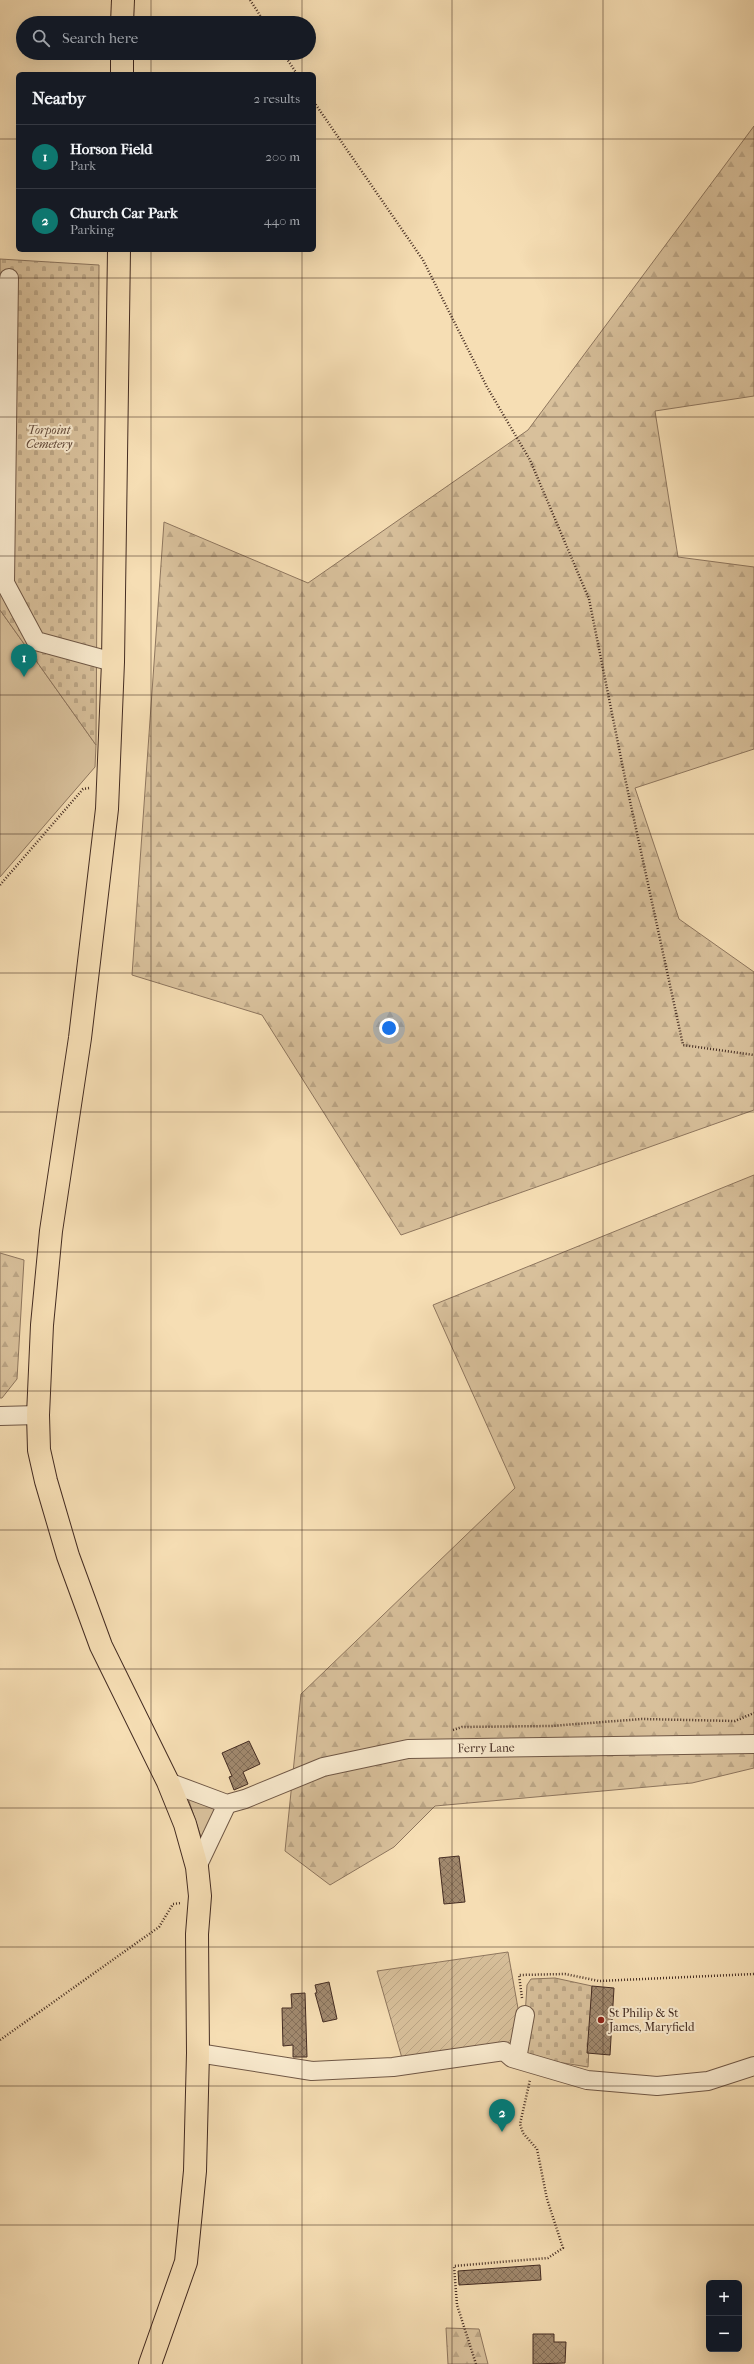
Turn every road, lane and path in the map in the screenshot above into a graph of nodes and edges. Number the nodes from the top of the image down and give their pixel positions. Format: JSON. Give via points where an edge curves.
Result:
{"nodes":[{"id":1,"x":123,"y":0,"type":"edge"},
{"id":2,"x":250,"y":0,"type":"edge"},
{"id":3,"x":122,"y":16,"type":"edge"},
{"id":4,"x":260,"y":16,"type":"edge"},
{"id":5,"x":122,"y":60,"type":"edge"},
{"id":6,"x":288,"y":60,"type":"edge"},
{"id":7,"x":122,"y":72,"type":"edge"},
{"id":8,"x":296,"y":72,"type":"edge"},
{"id":9,"x":316,"y":105,"type":"edge"},
{"id":10,"x":119,"y":252,"type":"edge"},
{"id":11,"x":9,"y":278,"type":"dead end"},
{"id":12,"x":4,"y":376,"type":"edge"},
{"id":13,"x":113,"y":662,"type":"junction"},
{"id":14,"x":108,"y":783,"type":"junction"},
{"id":15,"x":0,"y":885,"type":"edge"},
{"id":16,"x":754,"y":1055,"type":"edge"},
{"id":17,"x":38,"y":1415,"type":"junction"},
{"id":18,"x":0,"y":1416,"type":"edge"},
{"id":19,"x":754,"y":1713,"type":"edge"},
{"id":20,"x":449,"y":1732,"type":"dead end"},
{"id":21,"x":752,"y":1749,"type":"edge"},
{"id":22,"x":168,"y":1782,"type":"junction"},
{"id":23,"x":228,"y":1804,"type":"junction"},
{"id":24,"x":197,"y":1867,"type":"junction"},
{"id":25,"x":200,"y":1896,"type":"junction"},
{"id":26,"x":754,"y":1974,"type":"edge"},
{"id":27,"x":525,"y":2015,"type":"joint"},
{"id":28,"x":0,"y":2040,"type":"edge"},
{"id":29,"x":198,"y":2053,"type":"junction"},
{"id":30,"x":525,"y":2062,"type":"junction"},
{"id":31,"x":754,"y":2066,"type":"edge"},
{"id":32,"x":150,"y":2364,"type":"edge"},
{"id":33,"x":476,"y":2364,"type":"edge"}],
"edges":[{"from":1,"to":3,"type":"main road"},
{"from":2,"to":4,"type":"path"},
{"from":5,"to":7,"type":"main road"},
{"from":6,"to":8,"type":"path"},
{"from":9,"to":16,"type":"path","via":[[423,260],[488,387],[530,460],[589,598],[683,1046]]},
{"from":10,"to":13,"type":"main road"},
{"from":11,"to":12,"type":"street"},
{"from":12,"to":13,"type":"street","via":[[5,583],[36,642]]},
{"from":13,"to":14,"type":"main road"},
{"from":14,"to":15,"type":"path","via":[[83,789]]},
{"from":14,"to":17,"type":"main road","via":[[104,845],[82,1023],[50,1239],[42,1325]]},
{"from":17,"to":18,"type":"street"},
{"from":17,"to":22,"type":"main road","via":[[39,1450],[68,1556],[100,1646]]},
{"from":19,"to":20,"type":"path","via":[[735,1721],[642,1720],[552,1726],[462,1727]]},
{"from":21,"to":23,"type":"street","name":"Ferry Lane","via":[[408,1749],[323,1767]]},
{"from":22,"to":23,"type":"street"},
{"from":22,"to":24,"type":"main road","via":[[185,1824]]},
{"from":23,"to":24,"type":"street"},
{"from":24,"to":25,"type":"main road"},
{"from":25,"to":28,"type":"path","via":[[173,1904],[159,1927]]},
{"from":25,"to":29,"type":"main road","via":[[197,1934]]},
{"from":26,"to":27,"type":"path","via":[[606,1981],[565,1974],[519,1975]]},
{"from":27,"to":30,"type":"street"},
{"from":29,"to":30,"type":"street","via":[[312,2071],[393,2067],[504,2051],[512,2058]]},
{"from":29,"to":32,"type":"main road","via":[[195,2171],[186,2262]]},
{"from":30,"to":31,"type":"street","via":[[588,2080],[657,2086],[708,2081]]},
{"from":30,"to":33,"type":"path","via":[[523,2118],[520,2124],[523,2133],[537,2149],[547,2199],[563,2248],[548,2258],[454,2266],[457,2306]]}]}
